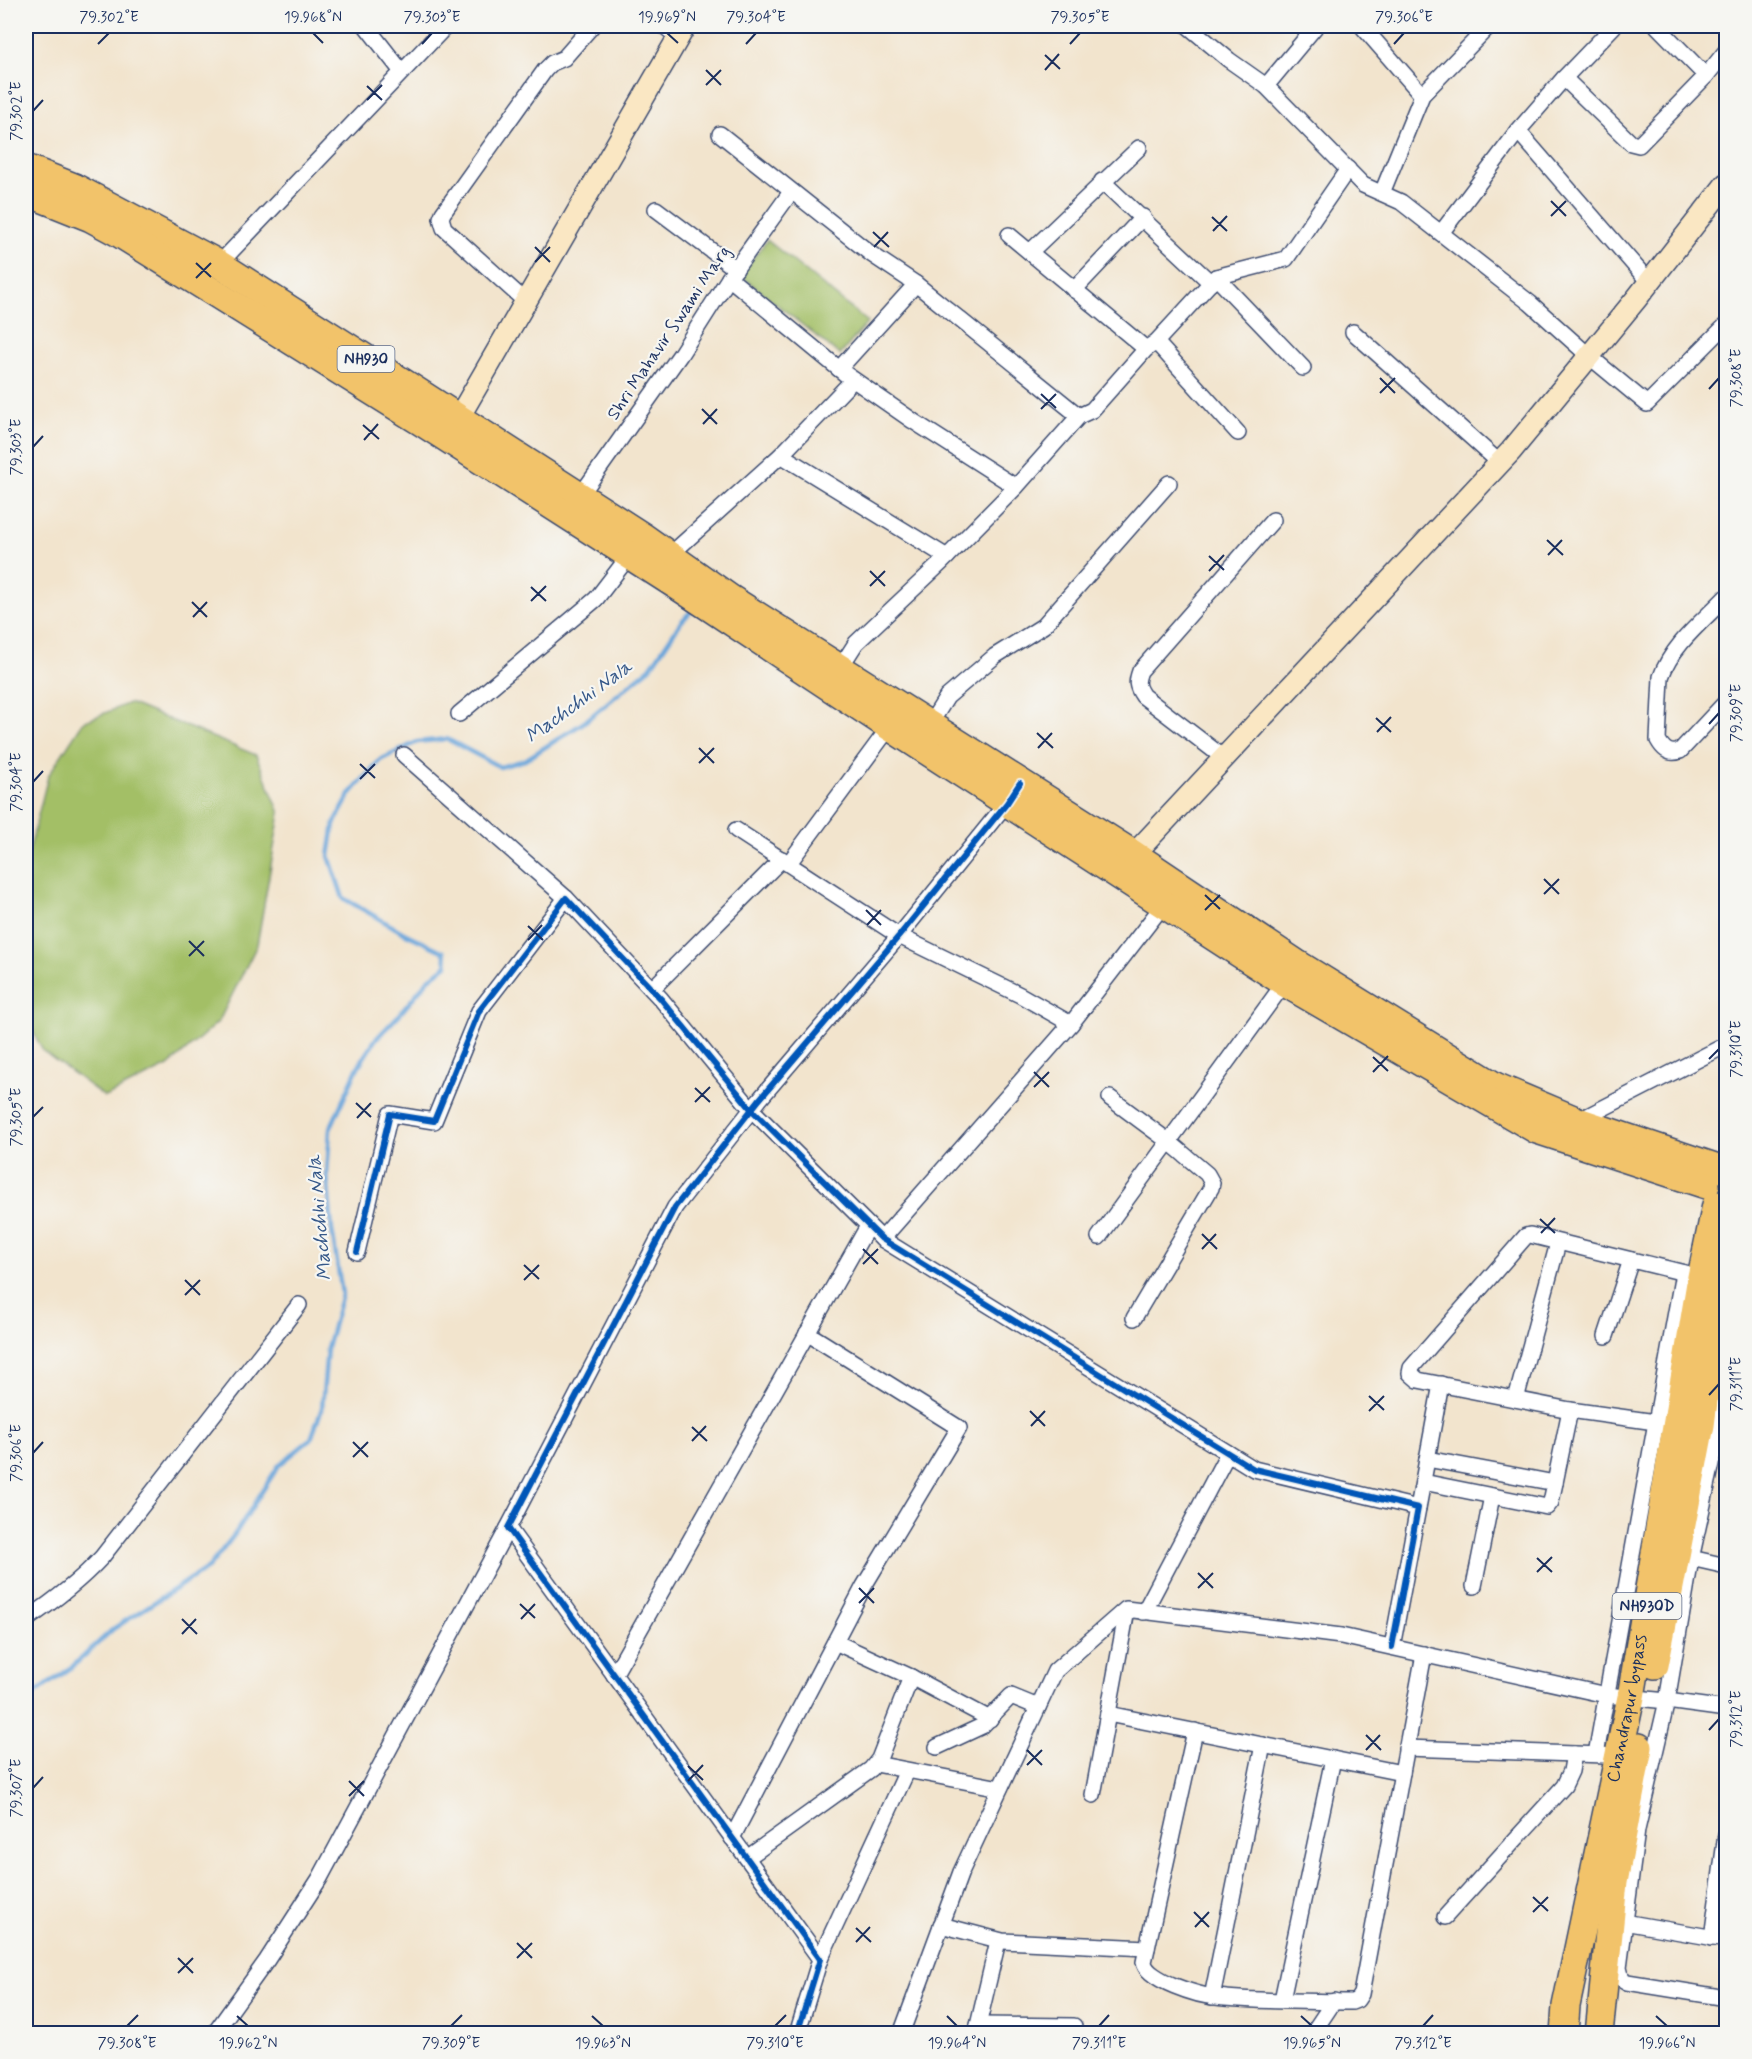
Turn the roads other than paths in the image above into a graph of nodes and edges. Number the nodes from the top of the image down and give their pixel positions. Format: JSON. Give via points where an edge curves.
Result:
{"nodes":[{"id":1,"x":366,"y":26,"type":"edge"},
{"id":2,"x":446,"y":26,"type":"edge"},
{"id":3,"x":592,"y":26,"type":"edge"},
{"id":4,"x":1190,"y":26,"type":"edge"},
{"id":5,"x":1316,"y":26,"type":"edge"},
{"id":6,"x":1362,"y":26,"type":"edge"},
{"id":7,"x":1489,"y":26,"type":"edge"},
{"id":8,"x":1614,"y":26,"type":"edge"},
{"id":9,"x":1657,"y":26,"type":"edge"},
{"id":10,"x":676,"y":29,"type":"edge"},
{"id":11,"x":1726,"y":51,"type":"edge"},
{"id":12,"x":402,"y":72,"type":"junction"},
{"id":13,"x":1706,"y":76,"type":"junction"},
{"id":14,"x":1564,"y":78,"type":"junction"},
{"id":15,"x":1266,"y":86,"type":"junction"},
{"id":16,"x":1422,"y":95,"type":"junction"},
{"id":17,"x":1518,"y":131,"type":"junction"},
{"id":18,"x":720,"y":134,"type":"dead end"},
{"id":19,"x":1139,"y":148,"type":"dead end"},
{"id":20,"x":26,"y":168,"type":"edge"},
{"id":21,"x":1348,"y":169,"type":"junction"},
{"id":22,"x":1102,"y":181,"type":"junction"},
{"id":23,"x":1726,"y":184,"type":"edge"},
{"id":24,"x":26,"y":192,"type":"edge"},
{"id":25,"x":791,"y":192,"type":"junction"},
{"id":26,"x":1382,"y":194,"type":"junction"},
{"id":27,"x":656,"y":209,"type":"dead end"},
{"id":28,"x":1143,"y":217,"type":"junction"},
{"id":29,"x":1441,"y":233,"type":"junction"},
{"id":30,"x":1009,"y":235,"type":"dead end"},
{"id":31,"x":1030,"y":252,"type":"junction"},
{"id":32,"x":219,"y":264,"type":"junction"},
{"id":33,"x":733,"y":273,"type":"junction"},
{"id":34,"x":1213,"y":280,"type":"junction"},
{"id":35,"x":1649,"y":282,"type":"junction"},
{"id":36,"x":916,"y":284,"type":"junction"},
{"id":37,"x":1074,"y":290,"type":"junction"},
{"id":38,"x":526,"y":302,"type":"junction"},
{"id":39,"x":1726,"y":327,"type":"edge"},
{"id":40,"x":1353,"y":332,"type":"dead end"},
{"id":41,"x":1151,"y":345,"type":"junction"},
{"id":42,"x":1589,"y":356,"type":"junction"},
{"id":43,"x":1303,"y":368,"type":"dead end"},
{"id":44,"x":839,"y":369,"type":"junction"},
{"id":45,"x":853,"y":380,"type":"junction"},
{"id":46,"x":1079,"y":416,"type":"junction"},
{"id":47,"x":454,"y":428,"type":"junction"},
{"id":48,"x":1238,"y":433,"type":"dead end"},
{"id":49,"x":781,"y":455,"type":"junction"},
{"id":50,"x":1500,"y":463,"type":"junction"},
{"id":51,"x":1169,"y":483,"type":"dead end"},
{"id":52,"x":1016,"y":487,"type":"junction"},
{"id":53,"x":580,"y":496,"type":"junction"},
{"id":54,"x":1273,"y":520,"type":"dead end"},
{"id":55,"x":670,"y":555,"type":"junction"},
{"id":56,"x":629,"y":556,"type":"junction"},
{"id":57,"x":946,"y":557,"type":"junction"},
{"id":58,"x":688,"y":580,"type":"junction"},
{"id":59,"x":1726,"y":597,"type":"edge"},
{"id":60,"x":736,"y":614,"type":"junction"},
{"id":61,"x":842,"y":665,"type":"junction"},
{"id":62,"x":1726,"y":702,"type":"edge"},
{"id":63,"x":459,"y":714,"type":"dead end"},
{"id":64,"x":933,"y":717,"type":"junction"},
{"id":65,"x":897,"y":718,"type":"junction"},
{"id":66,"x":404,"y":755,"type":"dead end"},
{"id":67,"x":1224,"y":758,"type":"junction"},
{"id":68,"x":1014,"y":793,"type":"junction"},
{"id":69,"x":736,"y":830,"type":"dead end"},
{"id":70,"x":785,"y":861,"type":"junction"},
{"id":71,"x":1125,"y":864,"type":"junction"},
{"id":72,"x":566,"y":898,"type":"junction"},
{"id":73,"x":1164,"y":904,"type":"junction"},
{"id":74,"x":1231,"y":934,"type":"junction"},
{"id":75,"x":899,"y":936,"type":"junction"},
{"id":76,"x":1291,"y":973,"type":"junction"},
{"id":77,"x":652,"y":989,"type":"junction"},
{"id":78,"x":1071,"y":1024,"type":"junction"},
{"id":79,"x":1726,"y":1045,"type":"edge"},
{"id":80,"x":1110,"y":1098,"type":"dead end"},
{"id":81,"x":752,"y":1110,"type":"junction"},
{"id":82,"x":1578,"y":1121,"type":"junction"},
{"id":83,"x":1168,"y":1141,"type":"junction"},
{"id":84,"x":1722,"y":1202,"type":"edge"},
{"id":85,"x":868,"y":1226,"type":"junction"},
{"id":86,"x":1099,"y":1237,"type":"dead end"},
{"id":87,"x":882,"y":1239,"type":"junction"},
{"id":88,"x":1557,"y":1243,"type":"junction"},
{"id":89,"x":357,"y":1252,"type":"dead end"},
{"id":90,"x":1631,"y":1260,"type":"junction"},
{"id":91,"x":1692,"y":1275,"type":"junction"},
{"id":92,"x":299,"y":1305,"type":"dead end"},
{"id":93,"x":1134,"y":1318,"type":"dead end"},
{"id":94,"x":807,"y":1333,"type":"junction"},
{"id":95,"x":1606,"y":1336,"type":"dead end"},
{"id":96,"x":1726,"y":1376,"type":"edge"},
{"id":97,"x":1441,"y":1384,"type":"junction"},
{"id":98,"x":1516,"y":1399,"type":"junction"},
{"id":99,"x":1570,"y":1410,"type":"junction"},
{"id":100,"x":1696,"y":1426,"type":"edge"},
{"id":101,"x":1228,"y":1453,"type":"junction"},
{"id":102,"x":1427,"y":1459,"type":"junction"},
{"id":103,"x":1423,"y":1482,"type":"junction"},
{"id":104,"x":1555,"y":1483,"type":"junction"},
{"id":105,"x":1492,"y":1496,"type":"junction"},
{"id":106,"x":1418,"y":1508,"type":"junction"},
{"id":107,"x":508,"y":1528,"type":"junction"},
{"id":108,"x":1684,"y":1557,"type":"junction"},
{"id":109,"x":1726,"y":1566,"type":"edge"},
{"id":110,"x":1474,"y":1586,"type":"dead end"},
{"id":111,"x":1127,"y":1610,"type":"junction"},
{"id":112,"x":1144,"y":1612,"type":"junction"},
{"id":113,"x":26,"y":1620,"type":"edge"},
{"id":114,"x":835,"y":1642,"type":"junction"},
{"id":115,"x":1392,"y":1647,"type":"junction"},
{"id":116,"x":1424,"y":1654,"type":"junction"},
{"id":117,"x":614,"y":1675,"type":"junction"},
{"id":118,"x":911,"y":1677,"type":"junction"},
{"id":119,"x":1638,"y":1698,"type":"junction"},
{"id":120,"x":1038,"y":1707,"type":"junction"},
{"id":121,"x":1726,"y":1709,"type":"edge"},
{"id":122,"x":1108,"y":1714,"type":"junction"},
{"id":123,"x":990,"y":1719,"type":"junction"},
{"id":124,"x":1195,"y":1731,"type":"junction"},
{"id":125,"x":1263,"y":1745,"type":"junction"},
{"id":126,"x":937,"y":1747,"type":"dead end"},
{"id":127,"x":1406,"y":1748,"type":"junction"},
{"id":128,"x":1574,"y":1754,"type":"junction"},
{"id":129,"x":1607,"y":1755,"type":"junction"},
{"id":130,"x":1334,"y":1760,"type":"junction"},
{"id":131,"x":876,"y":1764,"type":"junction"},
{"id":132,"x":907,"y":1771,"type":"junction"},
{"id":133,"x":1402,"y":1773,"type":"junction"},
{"id":134,"x":1000,"y":1788,"type":"junction"},
{"id":135,"x":1093,"y":1795,"type":"dead end"},
{"id":136,"x":1726,"y":1834,"type":"edge"},
{"id":137,"x":732,"y":1838,"type":"junction"},
{"id":138,"x":747,"y":1858,"type":"junction"},
{"id":139,"x":1445,"y":1917,"type":"dead end"},
{"id":140,"x":1624,"y":1922,"type":"junction"},
{"id":141,"x":941,"y":1925,"type":"junction"},
{"id":142,"x":1719,"y":1939,"type":"edge"},
{"id":143,"x":998,"y":1941,"type":"junction"},
{"id":144,"x":1147,"y":1948,"type":"junction"},
{"id":145,"x":820,"y":1959,"type":"junction"},
{"id":146,"x":1212,"y":1997,"type":"junction"},
{"id":147,"x":1726,"y":1998,"type":"edge"},
{"id":148,"x":1282,"y":2000,"type":"junction"},
{"id":149,"x":1334,"y":2001,"type":"junction"},
{"id":150,"x":1074,"y":2026,"type":"dead end"},
{"id":151,"x":977,"y":2029,"type":"edge"},
{"id":152,"x":214,"y":2034,"type":"edge"},
{"id":153,"x":797,"y":2034,"type":"edge"},
{"id":154,"x":901,"y":2034,"type":"edge"},
{"id":155,"x":1312,"y":2034,"type":"edge"},
{"id":156,"x":1564,"y":2034,"type":"edge"},
{"id":157,"x":1599,"y":2034,"type":"edge"}],
"edges":[{"from":1,"to":12,"type":"street"},
{"from":2,"to":12,"type":"street"},
{"from":3,"to":38,"type":"street","via":[[564,58],[545,70],[441,218],[444,228]]},
{"from":4,"to":15,"type":"street"},
{"from":5,"to":15,"type":"street"},
{"from":6,"to":16,"type":"street"},
{"from":7,"to":16,"type":"street"},
{"from":8,"to":14,"type":"street"},
{"from":9,"to":13,"type":"street"},
{"from":10,"to":38,"type":"street"},
{"from":11,"to":13,"type":"street"},
{"from":12,"to":32,"type":"street"},
{"from":13,"to":14,"type":"street","via":[[1639,145],[1631,143]]},
{"from":14,"to":17,"type":"street"},
{"from":15,"to":21,"type":"street"},
{"from":16,"to":26,"type":"street"},
{"from":17,"to":29,"type":"street"},
{"from":17,"to":35,"type":"street"},
{"from":18,"to":25,"type":"street"},
{"from":19,"to":22,"type":"street"},
{"from":20,"to":32,"type":"highway","number":"NH930","via":[[74,187]]},
{"from":21,"to":26,"type":"street","via":[[1363,185]]},
{"from":21,"to":34,"type":"street","via":[[1286,259]]},
{"from":22,"to":28,"type":"street"},
{"from":22,"to":31,"type":"street"},
{"from":23,"to":35,"type":"street"},
{"from":24,"to":47,"type":"highway","number":"NH930","via":[[117,231]]},
{"from":25,"to":33,"type":"street","name":"Shri Mahavir Swami Marg"},
{"from":25,"to":36,"type":"street","via":[[871,255]]},
{"from":26,"to":29,"type":"street","via":[[1401,202]]},
{"from":27,"to":33,"type":"street"},
{"from":28,"to":34,"type":"street"},
{"from":28,"to":37,"type":"street"},
{"from":29,"to":42,"type":"street","via":[[1530,303]]},
{"from":30,"to":31,"type":"street"},
{"from":31,"to":37,"type":"street"},
{"from":32,"to":47,"type":"highway","number":"NH930"},
{"from":33,"to":44,"type":"street"},
{"from":33,"to":53,"type":"street","name":"Shri Mahavir Swami Marg"},
{"from":34,"to":41,"type":"street"},
{"from":34,"to":43,"type":"street"},
{"from":35,"to":42,"type":"street"},
{"from":36,"to":44,"type":"street"},
{"from":36,"to":46,"type":"street"},
{"from":37,"to":41,"type":"street"},
{"from":38,"to":47,"type":"street"},
{"from":39,"to":42,"type":"street","via":[[1647,404]]},
{"from":40,"to":50,"type":"street"},
{"from":41,"to":46,"type":"street","via":[[1092,410]]},
{"from":41,"to":48,"type":"street"},
{"from":42,"to":50,"type":"street"},
{"from":44,"to":45,"type":"street"},
{"from":45,"to":49,"type":"street"},
{"from":45,"to":52,"type":"street"},
{"from":46,"to":52,"type":"street"},
{"from":47,"to":53,"type":"highway","number":"NH930"},
{"from":47,"to":56,"type":"highway","number":"NH930"},
{"from":49,"to":55,"type":"street"},
{"from":49,"to":57,"type":"street"},
{"from":50,"to":67,"type":"street"},
{"from":51,"to":64,"type":"street","via":[[1043,626],[995,656],[947,697]]},
{"from":52,"to":57,"type":"street"},
{"from":53,"to":55,"type":"highway","number":"NH930"},
{"from":54,"to":67,"type":"street","via":[[1140,671],[1137,681],[1143,696]]},
{"from":55,"to":58,"type":"highway","number":"NH930"},
{"from":56,"to":58,"type":"highway","number":"NH930"},
{"from":56,"to":63,"type":"street","via":[[596,599]]},
{"from":57,"to":61,"type":"street","via":[[856,643]]},
{"from":58,"to":60,"type":"highway","number":"NH930"},
{"from":59,"to":62,"type":"street","via":[[1664,668],[1658,740],[1661,746],[1674,753],[1680,751]]},
{"from":60,"to":61,"type":"highway","number":"NH930"},
{"from":60,"to":65,"type":"highway","number":"NH930"},
{"from":61,"to":65,"type":"highway","number":"NH930"},
{"from":64,"to":65,"type":"highway","number":"NH930"},
{"from":64,"to":68,"type":"highway","number":"NH930"},
{"from":65,"to":68,"type":"highway","number":"NH930"},
{"from":65,"to":70,"type":"street"},
{"from":66,"to":72,"type":"street"},
{"from":67,"to":71,"type":"street"},
{"from":68,"to":71,"type":"highway","number":"NH930"},
{"from":68,"to":75,"type":"street"},
{"from":69,"to":70,"type":"street"},
{"from":70,"to":75,"type":"street"},
{"from":70,"to":77,"type":"street"},
{"from":71,"to":73,"type":"highway","number":"NH930"},
{"from":71,"to":74,"type":"highway","number":"NH930"},
{"from":72,"to":77,"type":"street"},
{"from":72,"to":89,"type":"street","via":[[479,1011],[434,1121],[390,1114]]},
{"from":73,"to":74,"type":"highway","number":"NH930"},
{"from":73,"to":78,"type":"street"},
{"from":74,"to":76,"type":"highway","number":"NH930"},
{"from":75,"to":78,"type":"street"},
{"from":75,"to":81,"type":"street"},
{"from":76,"to":82,"type":"highway","number":"NH930","via":[[1496,1086]]},
{"from":76,"to":83,"type":"street"},
{"from":76,"to":84,"type":"highway","number":"NH930","via":[[1537,1130]]},
{"from":77,"to":81,"type":"street"},
{"from":78,"to":87,"type":"street"},
{"from":79,"to":82,"type":"street"},
{"from":80,"to":83,"type":"street"},
{"from":81,"to":85,"type":"street"},
{"from":81,"to":107,"type":"street","via":[[675,1207]]},
{"from":82,"to":84,"type":"highway","number":"NH930"},
{"from":83,"to":86,"type":"street"},
{"from":83,"to":93,"type":"street","via":[[1207,1174],[1211,1188]]},
{"from":84,"to":91,"type":"highway","name":"Chandrapur bypass","number":"NH930D"},
{"from":84,"to":100,"type":"highway","name":"Chandrapur bypass","number":"NH930D"},
{"from":85,"to":87,"type":"street"},
{"from":85,"to":94,"type":"street"},
{"from":87,"to":101,"type":"street"},
{"from":88,"to":90,"type":"street"},
{"from":88,"to":97,"type":"street","via":[[1530,1235],[1520,1240],[1411,1368],[1410,1373],[1418,1380]]},
{"from":88,"to":98,"type":"street"},
{"from":90,"to":91,"type":"street"},
{"from":90,"to":95,"type":"street"},
{"from":91,"to":100,"type":"highway","name":"Chandrapur bypass","number":"NH930D"},
{"from":92,"to":113,"type":"street","via":[[102,1557],[61,1596]]},
{"from":94,"to":114,"type":"street","via":[[959,1428]]},
{"from":94,"to":117,"type":"street"},
{"from":96,"to":100,"type":"street"},
{"from":97,"to":98,"type":"street"},
{"from":97,"to":102,"type":"street"},
{"from":98,"to":99,"type":"street"},
{"from":99,"to":100,"type":"street"},
{"from":99,"to":104,"type":"street"},
{"from":100,"to":108,"type":"highway","name":"Chandrapur bypass","number":"NH930D"},
{"from":100,"to":119,"type":"highway","name":"Chandrapur bypass","number":"NH930D"},
{"from":101,"to":106,"type":"street","via":[[1254,1469]]},
{"from":101,"to":112,"type":"street"},
{"from":102,"to":103,"type":"street"},
{"from":102,"to":104,"type":"street"},
{"from":103,"to":105,"type":"street"},
{"from":103,"to":106,"type":"street"},
{"from":104,"to":105,"type":"street","via":[[1547,1507]]},
{"from":105,"to":110,"type":"street"},
{"from":106,"to":115,"type":"street"},
{"from":107,"to":117,"type":"street"},
{"from":107,"to":152,"type":"street","via":[[320,1878]]},
{"from":108,"to":109,"type":"street"},
{"from":108,"to":119,"type":"highway","name":"Chandrapur bypass","number":"NH930D"},
{"from":111,"to":112,"type":"street"},
{"from":111,"to":120,"type":"street","via":[[1055,1671]]},
{"from":111,"to":122,"type":"street"},
{"from":112,"to":115,"type":"street","via":[[1341,1636]]},
{"from":114,"to":118,"type":"street"},
{"from":114,"to":137,"type":"street"},
{"from":115,"to":116,"type":"street"},
{"from":116,"to":119,"type":"street"},
{"from":116,"to":127,"type":"street"},
{"from":117,"to":137,"type":"street"},
{"from":118,"to":123,"type":"street"},
{"from":118,"to":131,"type":"street"},
{"from":119,"to":121,"type":"street"},
{"from":119,"to":129,"type":"highway","name":"Chandrapur bypass","number":"NH930D"},
{"from":119,"to":140,"type":"street","via":[[1638,1830]]},
{"from":119,"to":157,"type":"highway","name":"Chandrapur bypass","number":"NH930D"},
{"from":120,"to":123,"type":"street","via":[[1011,1696]]},
{"from":120,"to":134,"type":"street"},
{"from":122,"to":124,"type":"street"},
{"from":122,"to":135,"type":"street"},
{"from":123,"to":126,"type":"street","via":[[977,1730]]},
{"from":124,"to":125,"type":"street"},
{"from":124,"to":144,"type":"street"},
{"from":125,"to":130,"type":"street"},
{"from":125,"to":146,"type":"street"},
{"from":127,"to":128,"type":"street"},
{"from":127,"to":133,"type":"street"},
{"from":128,"to":129,"type":"street"},
{"from":128,"to":139,"type":"street","via":[[1564,1786]]},
{"from":129,"to":156,"type":"highway","name":"Chandrapur bypass","number":"NH930D"},
{"from":130,"to":133,"type":"street"},
{"from":130,"to":148,"type":"street"},
{"from":131,"to":132,"type":"street"},
{"from":131,"to":138,"type":"street"},
{"from":132,"to":134,"type":"street"},
{"from":132,"to":145,"type":"street"},
{"from":133,"to":149,"type":"street","via":[[1361,1994],[1352,2002]]},
{"from":134,"to":141,"type":"street"},
{"from":136,"to":142,"type":"street"},
{"from":137,"to":138,"type":"street"},
{"from":138,"to":145,"type":"street"},
{"from":140,"to":142,"type":"street"},
{"from":140,"to":147,"type":"street","via":[[1619,1968],[1622,1979]]},
{"from":141,"to":143,"type":"street"},
{"from":141,"to":154,"type":"street"},
{"from":143,"to":144,"type":"street"},
{"from":143,"to":151,"type":"street"},
{"from":144,"to":146,"type":"street","via":[[1144,1962],[1149,1973]]},
{"from":145,"to":153,"type":"street"},
{"from":146,"to":148,"type":"street"},
{"from":148,"to":149,"type":"street"},
{"from":149,"to":155,"type":"street"},
{"from":150,"to":151,"type":"street"}]}
